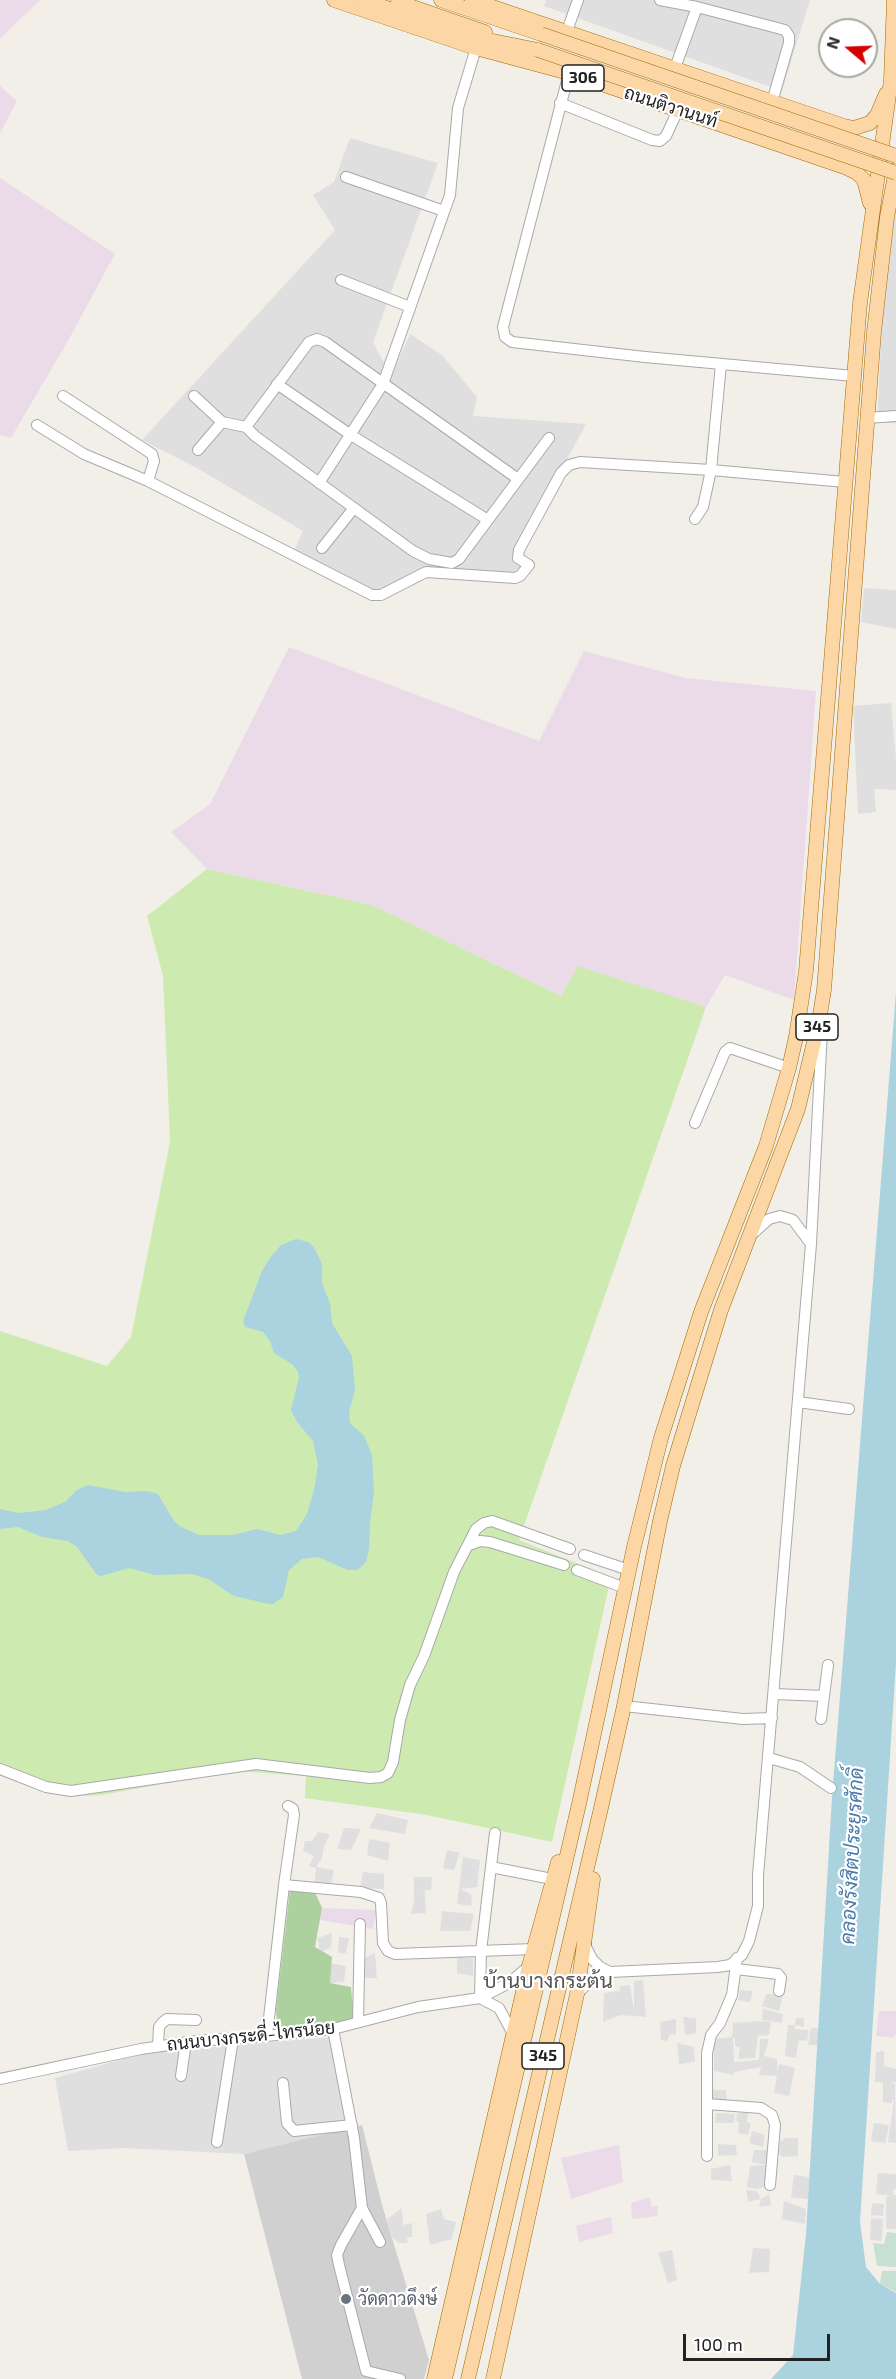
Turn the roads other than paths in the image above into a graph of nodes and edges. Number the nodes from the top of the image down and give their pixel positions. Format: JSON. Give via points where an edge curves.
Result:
{"nodes":[{"id":1,"x":334,"y":0,"type":"edge"},
{"id":2,"x":364,"y":0,"type":"edge"},
{"id":3,"x":392,"y":0,"type":"edge"},
{"id":4,"x":441,"y":0,"type":"edge"},
{"id":5,"x":472,"y":0,"type":"edge"},
{"id":6,"x":578,"y":0,"type":"edge"},
{"id":7,"x":660,"y":0,"type":"edge"},
{"id":8,"x":894,"y":0,"type":"edge"},
{"id":9,"x":697,"y":7,"type":"junction"},
{"id":10,"x":567,"y":31,"type":"junction"},
{"id":11,"x":476,"y":48,"type":"junction"},
{"id":12,"x":538,"y":50,"type":"junction"},
{"id":13,"x":675,"y":68,"type":"junction"},
{"id":14,"x":569,"y":73,"type":"junction"},
{"id":15,"x":891,"y":80,"type":"junction"},
{"id":16,"x":772,"y":102,"type":"junction"},
{"id":17,"x":560,"y":104,"type":"junction"},
{"id":18,"x":678,"y":110,"type":"junction"},
{"id":19,"x":796,"y":110,"type":"junction"},
{"id":20,"x":786,"y":146,"type":"junction"},
{"id":21,"x":896,"y":156,"type":"edge"},
{"id":22,"x":896,"y":172,"type":"edge"},
{"id":23,"x":346,"y":177,"type":"dead end"},
{"id":24,"x":896,"y":206,"type":"edge"},
{"id":25,"x":444,"y":211,"type":"junction"},
{"id":26,"x":871,"y":217,"type":"junction"},
{"id":27,"x":887,"y":218,"type":"junction"},
{"id":28,"x":342,"y":280,"type":"dead end"},
{"id":29,"x":410,"y":307,"type":"junction"},
{"id":30,"x":721,"y":364,"type":"junction"},
{"id":31,"x":854,"y":376,"type":"junction"},
{"id":32,"x":277,"y":384,"type":"junction"},
{"id":33,"x":383,"y":384,"type":"junction"},
{"id":34,"x":63,"y":396,"type":"dead end"},
{"id":35,"x":194,"y":396,"type":"dead end"},
{"id":36,"x":896,"y":416,"type":"edge"},
{"id":37,"x":866,"y":418,"type":"junction"},
{"id":38,"x":222,"y":422,"type":"junction"},
{"id":39,"x":37,"y":425,"type":"dead end"},
{"id":40,"x":246,"y":427,"type":"junction"},
{"id":41,"x":351,"y":435,"type":"junction"},
{"id":42,"x":549,"y":438,"type":"dead end"},
{"id":43,"x":198,"y":450,"type":"dead end"},
{"id":44,"x":711,"y":470,"type":"junction"},
{"id":45,"x":518,"y":479,"type":"junction"},
{"id":46,"x":148,"y":481,"type":"junction"},
{"id":47,"x":845,"y":482,"type":"junction"},
{"id":48,"x":319,"y":483,"type":"junction"},
{"id":49,"x":354,"y":508,"type":"junction"},
{"id":50,"x":695,"y":519,"type":"dead end"},
{"id":51,"x":488,"y":520,"type":"junction"},
{"id":52,"x":322,"y":548,"type":"dead end"},
{"id":53,"x":824,"y":990,"type":"junction"},
{"id":54,"x":789,"y":1068,"type":"junction"},
{"id":55,"x":695,"y":1123,"type":"dead end"},
{"id":56,"x":750,"y":1236,"type":"junction"},
{"id":57,"x":811,"y":1244,"type":"junction"},
{"id":58,"x":798,"y":1402,"type":"junction"},
{"id":59,"x":849,"y":1409,"type":"dead end"},
{"id":60,"x":470,"y":1545,"type":"junction"},
{"id":61,"x":570,"y":1549,"type":"dead end"},
{"id":62,"x":584,"y":1555,"type":"dead end"},
{"id":63,"x":564,"y":1565,"type":"dead end"},
{"id":64,"x":577,"y":1570,"type":"dead end"},
{"id":65,"x":629,"y":1570,"type":"junction"},
{"id":66,"x":625,"y":1588,"type":"junction"},
{"id":67,"x":828,"y":1665,"type":"dead end"},
{"id":68,"x":774,"y":1694,"type":"junction"},
{"id":69,"x":824,"y":1696,"type":"junction"},
{"id":70,"x":624,"y":1706,"type":"junction"},
{"id":71,"x":772,"y":1718,"type":"junction"},
{"id":72,"x":821,"y":1719,"type":"dead end"},
{"id":73,"x":769,"y":1758,"type":"junction"},
{"id":74,"x":0,"y":1769,"type":"edge"},
{"id":75,"x":831,"y":1788,"type":"dead end"},
{"id":76,"x":579,"y":1804,"type":"junction"},
{"id":77,"x":288,"y":1806,"type":"dead end"},
{"id":78,"x":602,"y":1808,"type":"junction"},
{"id":79,"x":495,"y":1833,"type":"dead end"},
{"id":80,"x":491,"y":1867,"type":"junction"},
{"id":81,"x":552,"y":1879,"type":"junction"},
{"id":82,"x":284,"y":1885,"type":"junction"},
{"id":83,"x":360,"y":1924,"type":"dead end"},
{"id":84,"x":586,"y":1930,"type":"junction"},
{"id":85,"x":534,"y":1948,"type":"junction"},
{"id":86,"x":482,"y":1951,"type":"junction"},
{"id":87,"x":737,"y":1964,"type":"junction"},
{"id":88,"x":529,"y":1965,"type":"junction"},
{"id":89,"x":610,"y":1972,"type":"junction"},
{"id":90,"x":779,"y":1990,"type":"dead end"},
{"id":91,"x":577,"y":1994,"type":"junction"},
{"id":92,"x":480,"y":1998,"type":"junction"},
{"id":93,"x":196,"y":2020,"type":"dead end"},
{"id":94,"x":358,"y":2022,"type":"junction"},
{"id":95,"x":333,"y":2028,"type":"junction"},
{"id":96,"x":513,"y":2034,"type":"junction"},
{"id":97,"x":267,"y":2036,"type":"junction"},
{"id":98,"x":233,"y":2038,"type":"junction"},
{"id":99,"x":186,"y":2042,"type":"junction"},
{"id":100,"x":158,"y":2046,"type":"junction"},
{"id":101,"x":181,"y":2076,"type":"dead end"},
{"id":102,"x":0,"y":2079,"type":"edge"},
{"id":103,"x":283,"y":2084,"type":"dead end"},
{"id":104,"x":707,"y":2104,"type":"junction"},
{"id":105,"x":352,"y":2126,"type":"junction"},
{"id":106,"x":217,"y":2142,"type":"dead end"},
{"id":107,"x":708,"y":2156,"type":"dead end"},
{"id":108,"x":770,"y":2185,"type":"dead end"},
{"id":109,"x":362,"y":2208,"type":"junction"},
{"id":110,"x":380,"y":2242,"type":"dead end"},
{"id":111,"x":400,"y":2379,"type":"edge"},
{"id":112,"x":434,"y":2379,"type":"edge"},
{"id":113,"x":446,"y":2379,"type":"edge"},
{"id":114,"x":468,"y":2379,"type":"edge"},
{"id":115,"x":493,"y":2379,"type":"edge"}],
"edges":[{"from":1,"to":11,"type":"main road","name":"ถนนติวานนท์","number":"306"},
{"from":2,"to":12,"type":"main road","via":[[495,43]]},
{"from":3,"to":12,"type":"main road","name":"ถนนติวานนท์","number":"306"},
{"from":4,"to":21,"type":"main road","name":"ถนนติวานนท์","number":"306","bridge":true},
{"from":5,"to":10,"type":"main road","name":"ถนนติวานนท์","number":"306"},
{"from":6,"to":10,"type":"street"},
{"from":7,"to":9,"type":"street"},
{"from":8,"to":15,"type":"main road","number":"345"},
{"from":9,"to":13,"type":"street"},
{"from":9,"to":16,"type":"street","via":[[785,30],[789,43]]},
{"from":10,"to":13,"type":"main road","name":"ถนนติวานนท์","number":"306"},
{"from":11,"to":14,"type":"main road","name":"ถนนติวานนท์","number":"306"},
{"from":11,"to":25,"type":"street","via":[[458,108],[450,195]]},
{"from":12,"to":22,"type":"main road","name":"ถนนติวานนท์","number":"306","bridge":true},
{"from":13,"to":16,"type":"main road","name":"ถนนติวานนท์","number":"306"},
{"from":14,"to":17,"type":"street"},
{"from":14,"to":18,"type":"main road","name":"ถนนติวานนท์","number":"306"},
{"from":15,"to":19,"type":"main road","name":"ถนนติวานนท์","number":"306","via":[[877,115],[862,127],[844,126]]},
{"from":15,"to":26,"type":"main road","number":"345"},
{"from":16,"to":19,"type":"main road","name":"ถนนติวานนท์","number":"306"},
{"from":17,"to":18,"type":"street","via":[[660,141]]},
{"from":17,"to":30,"type":"street","via":[[503,327],[504,337],[512,342]]},
{"from":18,"to":20,"type":"main road","name":"ถนนติวานนท์","number":"306"},
{"from":19,"to":20,"type":"main road"},
{"from":20,"to":26,"type":"main road","name":"ถนนติวานนท์","number":"306","via":[[857,173],[869,193]]},
{"from":22,"to":27,"type":"main road","number":"345"},
{"from":23,"to":25,"type":"street"},
{"from":24,"to":27,"type":"main road"},
{"from":25,"to":29,"type":"street"},
{"from":26,"to":31,"type":"main road","number":"345"},
{"from":27,"to":37,"type":"main road","number":"345"},
{"from":28,"to":29,"type":"street"},
{"from":29,"to":33,"type":"street"},
{"from":30,"to":31,"type":"street"},
{"from":30,"to":44,"type":"street"},
{"from":31,"to":47,"type":"main road","number":"345"},
{"from":32,"to":33,"type":"street","via":[[309,342],[317,339]]},
{"from":32,"to":40,"type":"street"},
{"from":32,"to":41,"type":"street"},
{"from":33,"to":41,"type":"street"},
{"from":33,"to":45,"type":"street"},
{"from":34,"to":46,"type":"street","via":[[152,454],[154,461]]},
{"from":35,"to":38,"type":"street"},
{"from":36,"to":37,"type":"street"},
{"from":37,"to":53,"type":"main road","number":"345"},
{"from":38,"to":40,"type":"street"},
{"from":38,"to":43,"type":"street"},
{"from":39,"to":46,"type":"street","via":[[84,454]]},
{"from":40,"to":48,"type":"street"},
{"from":41,"to":48,"type":"street"},
{"from":41,"to":51,"type":"street"},
{"from":42,"to":45,"type":"street"},
{"from":44,"to":46,"type":"street","via":[[580,462],[569,465],[519,550],[518,558],[530,565],[520,576],[426,572],[381,595],[372,595]]},
{"from":44,"to":47,"type":"street"},
{"from":44,"to":50,"type":"street","via":[[703,507]]},
{"from":45,"to":51,"type":"street"},
{"from":47,"to":54,"type":"main road","number":"345","via":[[806,971]]},
{"from":48,"to":49,"type":"street"},
{"from":49,"to":51,"type":"street","via":[[413,551],[441,563],[459,559]]},
{"from":49,"to":52,"type":"street"},
{"from":53,"to":56,"type":"main road","number":"345","via":[[798,1109]]},
{"from":53,"to":57,"type":"street"},
{"from":54,"to":55,"type":"street","via":[[730,1048]]},
{"from":54,"to":65,"type":"main road","number":"345","via":[[766,1146],[686,1357],[661,1438]]},
{"from":56,"to":57,"type":"street","via":[[769,1219],[780,1216],[793,1220]]},
{"from":56,"to":70,"type":"main road","number":"345","via":[[721,1310],[681,1437],[660,1521]]},
{"from":57,"to":58,"type":"street"},
{"from":58,"to":59,"type":"street"},
{"from":58,"to":68,"type":"street"},
{"from":60,"to":61,"type":"street","via":[[476,1529],[492,1521]]},
{"from":60,"to":63,"type":"street","via":[[490,1542]]},
{"from":60,"to":74,"type":"street","via":[[454,1572],[410,1685],[393,1762],[381,1778],[256,1764],[71,1791],[46,1787]]},
{"from":62,"to":65,"type":"street"},
{"from":64,"to":66,"type":"street"},
{"from":65,"to":66,"type":"main road","number":"345"},
{"from":66,"to":76,"type":"main road","number":"345"},
{"from":67,"to":69,"type":"street"},
{"from":68,"to":69,"type":"street"},
{"from":68,"to":71,"type":"street"},
{"from":69,"to":72,"type":"street"},
{"from":70,"to":71,"type":"street","via":[[743,1719]]},
{"from":70,"to":78,"type":"main road","number":"345"},
{"from":71,"to":73,"type":"street"},
{"from":73,"to":75,"type":"street","via":[[801,1767]]},
{"from":73,"to":87,"type":"street","via":[[758,1906],[749,1941]]},
{"from":76,"to":81,"type":"main road"},
{"from":76,"to":113,"type":"main road","number":"345"},
{"from":77,"to":82,"type":"street","via":[[294,1815]]},
{"from":78,"to":84,"type":"main road"},
{"from":78,"to":114,"type":"main road","number":"345"},
{"from":79,"to":80,"type":"street"},
{"from":80,"to":81,"type":"street"},
{"from":80,"to":86,"type":"street"},
{"from":81,"to":85,"type":"main road"},
{"from":82,"to":86,"type":"street","via":[[361,1892],[379,1898],[383,1943],[395,1954]]},
{"from":82,"to":97,"type":"street"},
{"from":83,"to":94,"type":"street"},
{"from":84,"to":89,"type":"street","via":[[586,1947],[592,1959]]},
{"from":84,"to":91,"type":"main road"},
{"from":85,"to":86,"type":"street"},
{"from":85,"to":88,"type":"main road"},
{"from":86,"to":92,"type":"street"},
{"from":87,"to":89,"type":"street"},
{"from":87,"to":90,"type":"street","via":[[778,1974]]},
{"from":87,"to":104,"type":"street","via":[[732,1995],[709,2044]]},
{"from":88,"to":92,"type":"street","name":"ถนนบางกระดี่-ไทรน้อย","via":[[509,1983]]},
{"from":88,"to":96,"type":"main road"},
{"from":89,"to":91,"type":"street","via":[[586,1984]]},
{"from":91,"to":115,"type":"main road"},
{"from":92,"to":94,"type":"street","name":"ถนนบางกระดี่-ไทรน้อย","via":[[418,2007]]},
{"from":92,"to":96,"type":"street","via":[[499,2008]]},
{"from":93,"to":100,"type":"street","via":[[167,2019],[159,2027]]},
{"from":94,"to":95,"type":"street","name":"ถนนบางกระดี่-ไทรน้อย"},
{"from":95,"to":97,"type":"street","name":"ถนนบางกระดี่-ไทรน้อย"},
{"from":95,"to":105,"type":"street"},
{"from":96,"to":112,"type":"main road"},
{"from":97,"to":98,"type":"street","name":"ถนนบางกระดี่-ไทรน้อย"},
{"from":98,"to":99,"type":"street","name":"ถนนบางกระดี่-ไทรน้อย"},
{"from":98,"to":106,"type":"street"},
{"from":99,"to":100,"type":"street","name":"ถนนบางกระดี่-ไทรน้อย"},
{"from":99,"to":101,"type":"street"},
{"from":100,"to":102,"type":"street","name":"ถนนบางกระดี่-ไทรน้อย"},
{"from":103,"to":105,"type":"street","via":[[287,2123],[294,2131]]},
{"from":104,"to":107,"type":"street"},
{"from":104,"to":108,"type":"street","via":[[761,2108],[772,2115],[775,2125]]},
{"from":105,"to":109,"type":"street"},
{"from":109,"to":110,"type":"street"},
{"from":109,"to":111,"type":"street","via":[[341,2245],[339,2265],[366,2371]]}]}
